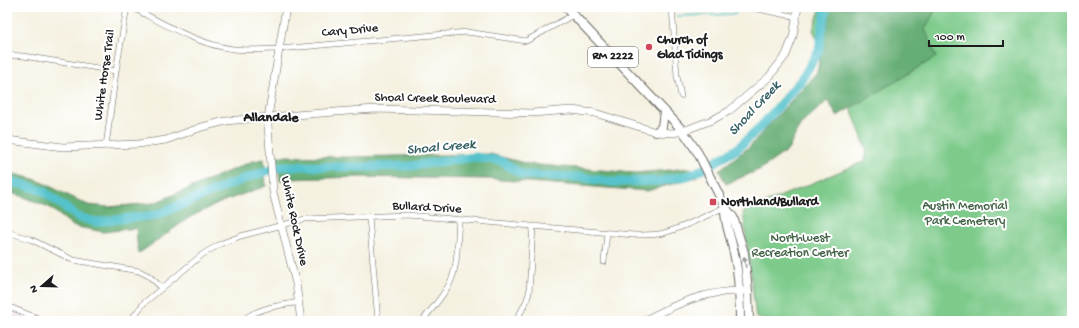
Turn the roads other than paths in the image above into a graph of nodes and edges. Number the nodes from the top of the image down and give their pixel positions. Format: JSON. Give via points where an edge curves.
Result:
{"nodes":[{"id":1,"x":127,"y":7,"type":"edge"},
{"id":2,"x":130,"y":7,"type":"edge"},
{"id":3,"x":286,"y":7,"type":"edge"},
{"id":4,"x":566,"y":7,"type":"edge"},
{"id":5,"x":672,"y":7,"type":"edge"},
{"id":6,"x":748,"y":7,"type":"edge"},
{"id":7,"x":798,"y":7,"type":"edge"},
{"id":8,"x":574,"y":15,"type":"junction"},
{"id":9,"x":797,"y":17,"type":"junction"},
{"id":10,"x":279,"y":49,"type":"junction"},
{"id":11,"x":7,"y":55,"type":"edge"},
{"id":12,"x":116,"y":71,"type":"junction"},
{"id":13,"x":681,"y":96,"type":"dead end"},
{"id":14,"x":664,"y":111,"type":"junction"},
{"id":15,"x":269,"y":117,"type":"junction"},
{"id":16,"x":683,"y":131,"type":"junction"},
{"id":17,"x":656,"y":132,"type":"junction"},
{"id":18,"x":7,"y":140,"type":"edge"},
{"id":19,"x":106,"y":146,"type":"junction"},
{"id":20,"x":725,"y":207,"type":"junction"},
{"id":21,"x":369,"y":218,"type":"junction"},
{"id":22,"x":459,"y":220,"type":"junction"},
{"id":23,"x":280,"y":226,"type":"junction"},
{"id":24,"x":534,"y":226,"type":"junction"},
{"id":25,"x":7,"y":232,"type":"edge"},
{"id":26,"x":607,"y":233,"type":"junction"},
{"id":27,"x":604,"y":262,"type":"dead end"},
{"id":28,"x":162,"y":288,"type":"junction"},
{"id":29,"x":739,"y":291,"type":"junction"},
{"id":30,"x":748,"y":291,"type":"junction"},
{"id":31,"x":299,"y":302,"type":"junction"},
{"id":32,"x":7,"y":306,"type":"edge"},
{"id":33,"x":45,"y":321,"type":"edge"},
{"id":34,"x":130,"y":321,"type":"edge"},
{"id":35,"x":242,"y":321,"type":"edge"},
{"id":36,"x":301,"y":321,"type":"edge"},
{"id":37,"x":378,"y":321,"type":"edge"},
{"id":38,"x":422,"y":321,"type":"edge"},
{"id":39,"x":516,"y":321,"type":"edge"},
{"id":40,"x":643,"y":321,"type":"edge"},
{"id":41,"x":740,"y":321,"type":"edge"},
{"id":42,"x":749,"y":321,"type":"edge"}],
"edges":[{"from":1,"to":12,"type":"street","name":"White Horse Trail"},
{"from":2,"to":10,"type":"street","name":"Cary Drive","via":[[194,38],[216,45],[232,49]]},
{"from":3,"to":10,"type":"street","name":"White Rock Drive"},
{"from":4,"to":8,"type":"main road","number":"RM 2222"},
{"from":5,"to":13,"type":"street"},
{"from":6,"to":9,"type":"street"},
{"from":7,"to":9,"type":"street","name":"Shoal Creek Boulevard"},
{"from":8,"to":10,"type":"street","name":"Cary Drive","via":[[526,41],[467,32]]},
{"from":8,"to":14,"type":"main road","number":"RM 2222"},
{"from":9,"to":16,"type":"street","name":"Shoal Creek Boulevard","via":[[786,55],[769,77],[729,111]]},
{"from":10,"to":15,"type":"street","name":"White Rock Drive"},
{"from":11,"to":12,"type":"street"},
{"from":12,"to":19,"type":"street","name":"White Horse Trail"},
{"from":14,"to":16,"type":"main road","number":"RM 2222"},
{"from":14,"to":17,"type":"main road","via":[[662,127]]},
{"from":15,"to":17,"type":"street","name":"Shoal Creek Boulevard","via":[[375,110],[532,113],[571,110],[596,113]]},
{"from":15,"to":19,"type":"street","name":"Shoal Creek Boulevard","via":[[214,124],[182,136],[152,143]]},
{"from":15,"to":23,"type":"street","name":"White Rock Drive","via":[[273,192]]},
{"from":16,"to":17,"type":"street","name":"Shoal Creek Boulevard"},
{"from":16,"to":20,"type":"main road","number":"RM 2222","via":[[711,177]]},
{"from":18,"to":19,"type":"street","name":"Shoal Creek Boulevard","via":[[63,147]]},
{"from":20,"to":26,"type":"street","name":"Bullard Drive","via":[[659,234]]},
{"from":20,"to":29,"type":"main road","number":"RM 2222"},
{"from":30,"to":20,"type":"main road","number":"RM 2222","one_way":true,"via":[[744,253],[733,217]]},
{"from":21,"to":22,"type":"street","name":"Bullard Drive","via":[[408,215]]},
{"from":21,"to":23,"type":"street","name":"Bullard Drive","via":[[305,219]]},
{"from":21,"to":37,"type":"street"},
{"from":22,"to":24,"type":"street","name":"Bullard Drive"},
{"from":22,"to":38,"type":"street","via":[[455,265],[448,288]]},
{"from":23,"to":28,"type":"street","name":"Bullard Drive","via":[[222,243],[203,254]]},
{"from":23,"to":31,"type":"street","name":"White Rock Drive"},
{"from":24,"to":26,"type":"street","name":"Bullard Drive"},
{"from":24,"to":39,"type":"street","via":[[529,293]]},
{"from":25,"to":28,"type":"street","via":[[30,239],[73,260],[139,271]]},
{"from":26,"to":27,"type":"street"},
{"from":28,"to":34,"type":"street","name":"Bullard Drive","via":[[144,303]]},
{"from":29,"to":30,"type":"street"},
{"from":29,"to":40,"type":"street","via":[[693,298]]},
{"from":29,"to":41,"type":"main road","number":"RM 2222"},
{"from":30,"to":42,"type":"main road","number":"RM 2222"},
{"from":31,"to":35,"type":"street","via":[[254,312]]},
{"from":31,"to":36,"type":"street","name":"White Rock Drive"},
{"from":32,"to":33,"type":"street"}]}
